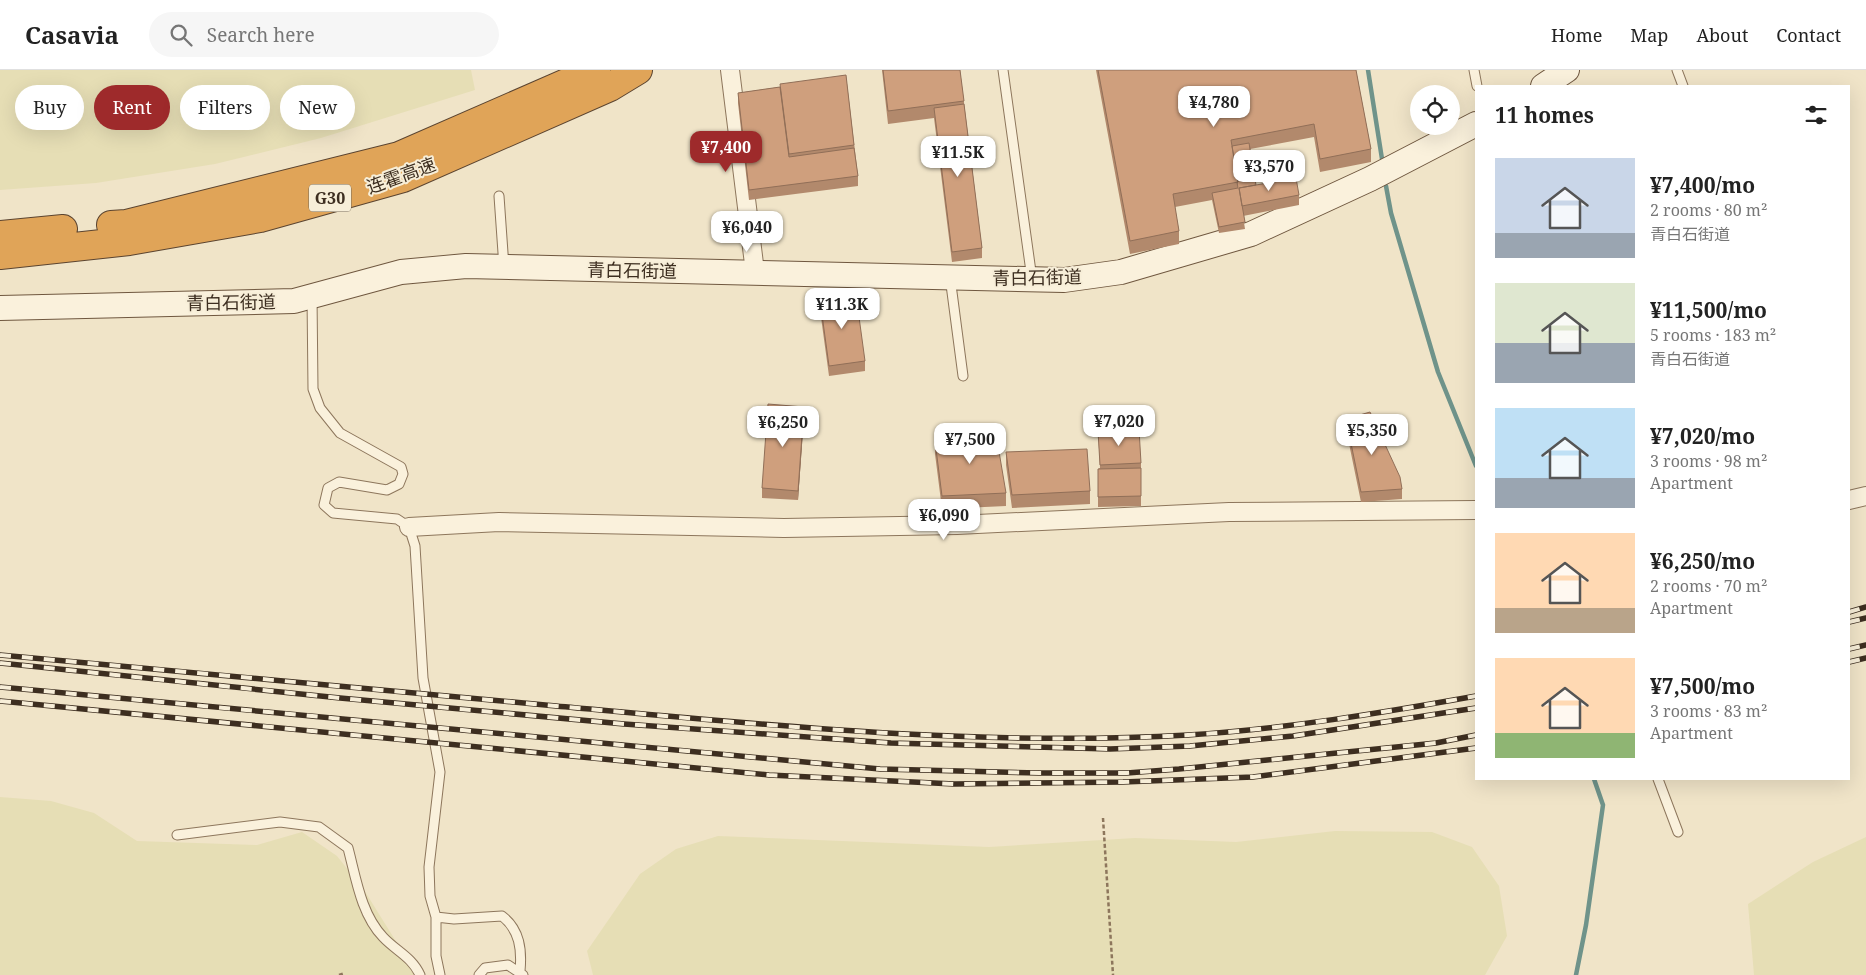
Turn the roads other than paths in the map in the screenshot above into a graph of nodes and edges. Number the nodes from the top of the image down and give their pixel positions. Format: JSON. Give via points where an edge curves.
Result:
{"nodes":[{"id":1,"x":596,"y":70,"type":"edge"},
{"id":2,"x":638,"y":70,"type":"edge"},
{"id":3,"x":730,"y":70,"type":"edge"},
{"id":4,"x":1003,"y":70,"type":"edge"},
{"id":5,"x":1474,"y":70,"type":"edge"},
{"id":6,"x":1567,"y":70,"type":"edge"},
{"id":7,"x":1677,"y":70,"type":"edge"},
{"id":8,"x":1477,"y":85,"type":"edge"},
{"id":9,"x":1544,"y":85,"type":"edge"},
{"id":10,"x":1683,"y":85,"type":"edge"},
{"id":11,"x":1475,"y":125,"type":"edge"},
{"id":12,"x":499,"y":196,"type":"dead end"},
{"id":13,"x":0,"y":235,"type":"edge"},
{"id":14,"x":0,"y":255,"type":"edge"},
{"id":15,"x":504,"y":267,"type":"junction"},
{"id":16,"x":755,"y":272,"type":"junction"},
{"id":17,"x":950,"y":277,"type":"junction"},
{"id":18,"x":1032,"y":279,"type":"junction"},
{"id":19,"x":312,"y":296,"type":"junction"},
{"id":20,"x":0,"y":308,"type":"edge"},
{"id":21,"x":963,"y":376,"type":"dead end"},
{"id":22,"x":1866,"y":496,"type":"edge"},
{"id":23,"x":1850,"y":500,"type":"edge"},
{"id":24,"x":1475,"y":510,"type":"edge"},
{"id":25,"x":408,"y":527,"type":"junction"},
{"id":26,"x":1658,"y":780,"type":"edge"},
{"id":27,"x":1678,"y":832,"type":"dead end"},
{"id":28,"x":177,"y":835,"type":"dead end"},
{"id":29,"x":436,"y":917,"type":"junction"},
{"id":30,"x":521,"y":973,"type":"edge"},
{"id":31,"x":420,"y":975,"type":"edge"},
{"id":32,"x":440,"y":975,"type":"edge"},
{"id":33,"x":480,"y":975,"type":"edge"}],
"edges":[{"from":1,"to":13,"type":"highway","name":"连霍高速","number":"G30","via":[[398,156],[126,224]]},
{"from":2,"to":14,"type":"highway","name":"连霍高速","number":"G30","via":[[610,87],[394,180],[260,218],[129,241]]},
{"from":3,"to":16,"type":"street"},
{"from":4,"to":18,"type":"lane"},
{"from":5,"to":8,"type":"lane"},
{"from":6,"to":9,"type":"street"},
{"from":7,"to":10,"type":"lane"},
{"from":11,"to":18,"type":"street","name":"青白石街道","via":[[1370,179],[1251,234],[1121,272],[1064,280]]},
{"from":12,"to":15,"type":"lane"},
{"from":15,"to":16,"type":"street","name":"青白石街道"},
{"from":15,"to":19,"type":"street","name":"青白石街道","via":[[466,266],[401,272]]},
{"from":16,"to":17,"type":"street","name":"青白石街道"},
{"from":17,"to":18,"type":"street","name":"青白石街道"},
{"from":17,"to":21,"type":"lane"},
{"from":19,"to":20,"type":"street","name":"青白石街道","via":[[294,301]]},
{"from":19,"to":25,"type":"lane","via":[[313,389],[320,408],[340,433],[401,467],[403,474],[399,484],[387,490],[339,482],[328,488],[324,505],[333,513],[397,519]]},
{"from":22,"to":23,"type":"street"},
{"from":24,"to":25,"type":"street","via":[[1229,512],[957,525],[784,528],[499,522]]},
{"from":25,"to":29,"type":"lane","via":[[415,546],[423,678],[440,772],[430,867],[430,896]]},
{"from":26,"to":27,"type":"lane"},
{"from":28,"to":31,"type":"lane","via":[[280,822],[319,827],[348,848],[358,890],[369,916],[383,936],[414,962]]},
{"from":29,"to":30,"type":"lane","via":[[502,916],[509,921],[522,949]]},
{"from":29,"to":32,"type":"lane","via":[[436,956]]},
{"from":30,"to":33,"type":"lane","via":[[508,965],[485,968]]}]}
